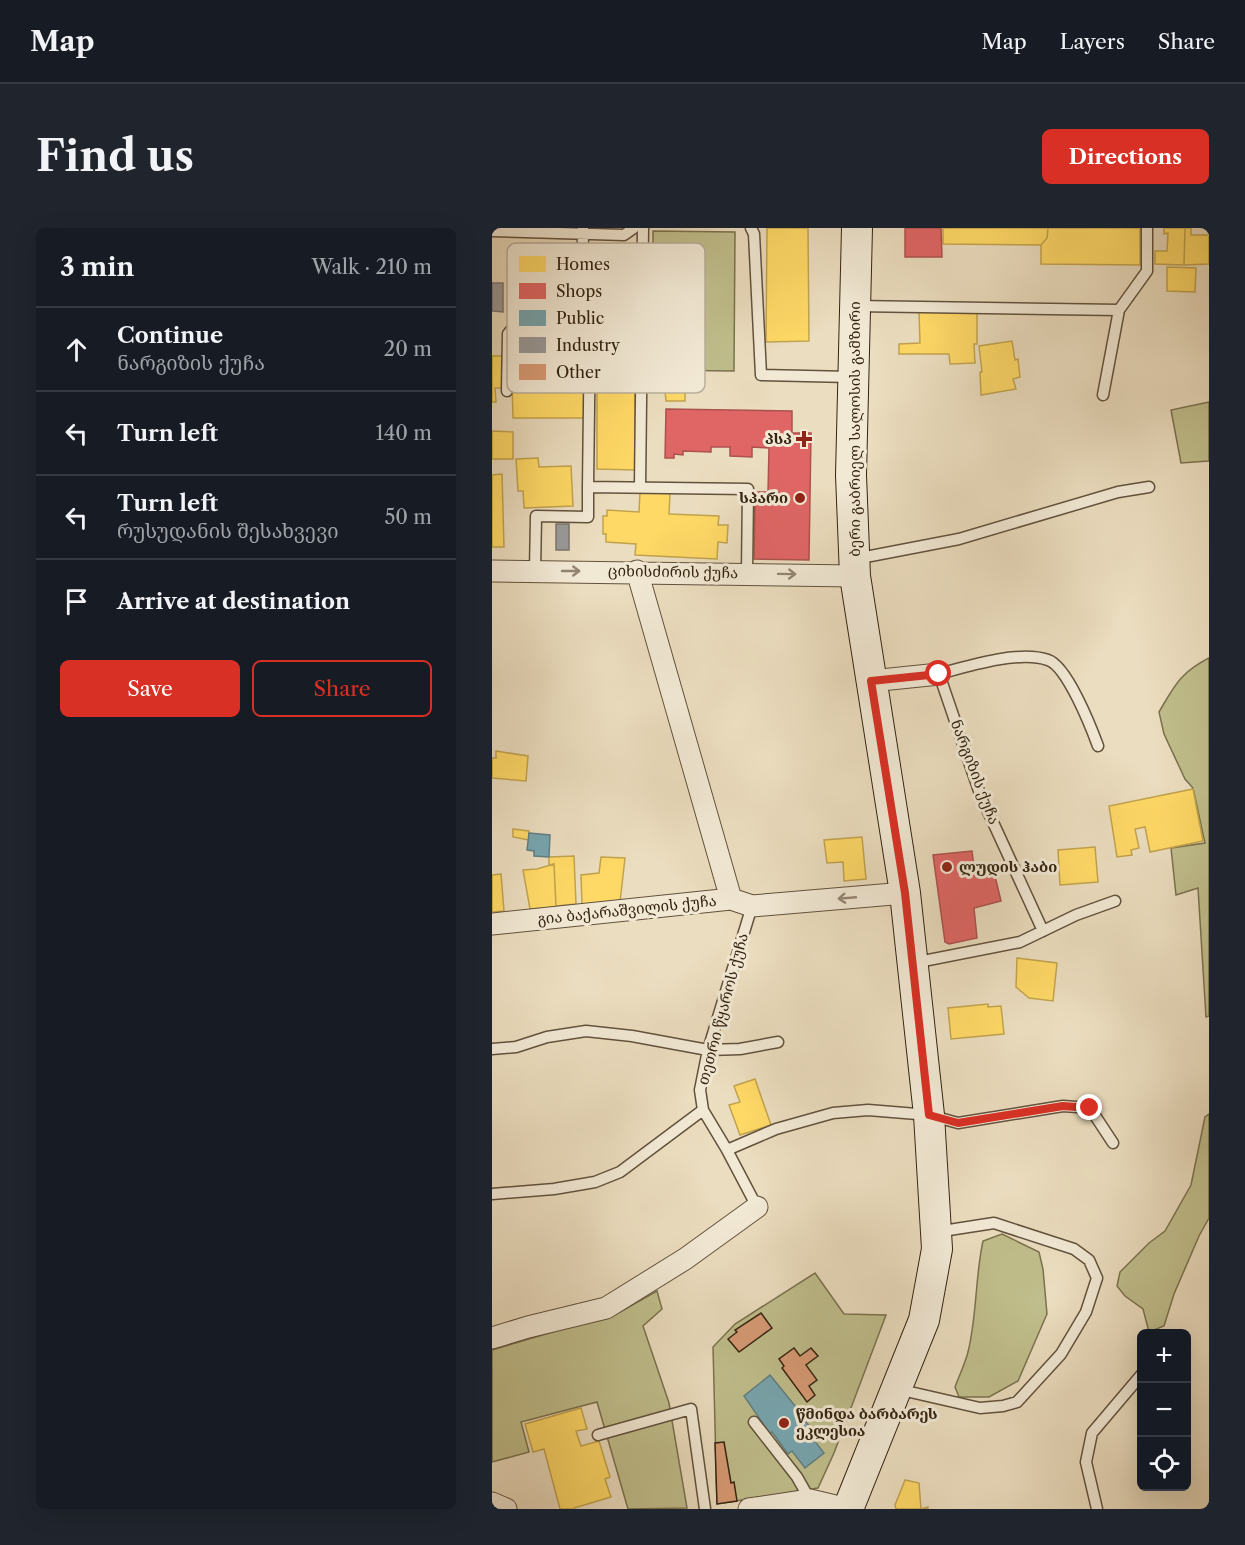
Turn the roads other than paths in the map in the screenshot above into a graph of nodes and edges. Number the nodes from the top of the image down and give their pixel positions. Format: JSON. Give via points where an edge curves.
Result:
{"nodes":[{"id":1,"x":634,"y":228,"type":"edge"},
{"id":2,"x":643,"y":228,"type":"edge"},
{"id":3,"x":751,"y":228,"type":"edge"},
{"id":4,"x":856,"y":228,"type":"edge"},
{"id":5,"x":1147,"y":228,"type":"edge"},
{"id":6,"x":492,"y":231,"type":"edge"},
{"id":7,"x":583,"y":231,"type":"edge"},
{"id":8,"x":643,"y":243,"type":"edge"},
{"id":9,"x":855,"y":306,"type":"junction"},
{"id":10,"x":1119,"y":310,"type":"junction"},
{"id":11,"x":853,"y":377,"type":"junction"},
{"id":12,"x":589,"y":393,"type":"edge"},
{"id":13,"x":641,"y":393,"type":"edge"},
{"id":14,"x":1103,"y":395,"type":"dead end"},
{"id":15,"x":588,"y":487,"type":"junction"},
{"id":16,"x":640,"y":487,"type":"junction"},
{"id":17,"x":1149,"y":487,"type":"dead end"},
{"id":18,"x":854,"y":568,"type":"junction"},
{"id":19,"x":492,"y":571,"type":"edge"},
{"id":20,"x":535,"y":571,"type":"junction"},
{"id":21,"x":637,"y":572,"type":"junction"},
{"id":22,"x":747,"y":574,"type":"junction"},
{"id":23,"x":939,"y":674,"type":"junction"},
{"id":24,"x":871,"y":681,"type":"junction"},
{"id":25,"x":1098,"y":746,"type":"dead end"},
{"id":26,"x":905,"y":893,"type":"junction"},
{"id":27,"x":731,"y":899,"type":"junction"},
{"id":28,"x":1115,"y":901,"type":"dead end"},
{"id":29,"x":752,"y":906,"type":"junction"},
{"id":30,"x":492,"y":924,"type":"edge"},
{"id":31,"x":1042,"y":931,"type":"junction"},
{"id":32,"x":913,"y":963,"type":"junction"},
{"id":33,"x":778,"y":1042,"type":"dead end"},
{"id":34,"x":492,"y":1049,"type":"edge"},
{"id":35,"x":708,"y":1050,"type":"junction"},
{"id":36,"x":703,"y":1110,"type":"junction"},
{"id":37,"x":929,"y":1115,"type":"junction"},
{"id":38,"x":1113,"y":1143,"type":"dead end"},
{"id":39,"x":727,"y":1150,"type":"junction"},
{"id":40,"x":492,"y":1194,"type":"edge"},
{"id":41,"x":757,"y":1207,"type":"joint"},
{"id":42,"x":936,"y":1232,"type":"junction"},
{"id":43,"x":492,"y":1338,"type":"edge"},
{"id":44,"x":1137,"y":1380,"type":"edge"},
{"id":45,"x":897,"y":1389,"type":"junction"},
{"id":46,"x":754,"y":1422,"type":"dead end"},
{"id":47,"x":598,"y":1435,"type":"dead end"},
{"id":48,"x":810,"y":1500,"type":"junction"},
{"id":49,"x":492,"y":1503,"type":"edge"},
{"id":50,"x":506,"y":1509,"type":"edge"},
{"id":51,"x":705,"y":1509,"type":"edge"},
{"id":52,"x":749,"y":1509,"type":"edge"},
{"id":53,"x":848,"y":1509,"type":"edge"},
{"id":54,"x":1097,"y":1509,"type":"edge"}],
"edges":[{"from":1,"to":7,"type":"lane","via":[[624,235]]},
{"from":2,"to":8,"type":"lane"},
{"from":3,"to":11,"type":"lane","via":[[761,375]]},
{"from":4,"to":9,"type":"main road","name":"ბერი გაბრიელ სალოსის გამზირი"},
{"from":5,"to":10,"type":"lane","via":[[1147,271]]},
{"from":6,"to":7,"type":"lane"},
{"from":9,"to":10,"type":"lane"},
{"from":9,"to":11,"type":"main road","name":"ბერი გაბრიელ სალოსის გამზირი"},
{"from":10,"to":14,"type":"lane"},
{"from":11,"to":18,"type":"main road","name":"ბერი გაბრიელ სალოსის გამზირი"},
{"from":12,"to":15,"type":"lane"},
{"from":13,"to":16,"type":"lane"},
{"from":15,"to":16,"type":"lane"},
{"from":15,"to":20,"type":"lane","via":[[588,517],[536,516]]},
{"from":16,"to":22,"type":"lane","via":[[748,489]]},
{"from":17,"to":18,"type":"lane","via":[[1118,492]]},
{"from":22,"to":18,"type":"street","name":"ციხისძირის ქუჩა","one_way":true},
{"from":18,"to":24,"type":"main road","name":"ბერი გაბრიელ სალოსის გამზირი"},
{"from":19,"to":20,"type":"street","name":"ციხისძირის ქუჩა"},
{"from":20,"to":21,"type":"street","name":"ციხისძირის ქუჩა","one_way":true},
{"from":21,"to":22,"type":"street","name":"ციხისძირის ქუჩა"},
{"from":21,"to":27,"type":"street"},
{"from":23,"to":24,"type":"street"},
{"from":23,"to":25,"type":"lane","via":[[1019,657],[1049,660],[1066,678]]},
{"from":23,"to":31,"type":"lane","name":"ნარგიზის ქუჩა","via":[[980,794]]},
{"from":24,"to":26,"type":"main road","name":"ბერი გაბრიელ სალოსის გამზირი"},
{"from":26,"to":29,"type":"street","name":"გია ბაქარაშვილის ქუჩა","one_way":true},
{"from":26,"to":32,"type":"main road","name":"ბერი გაბრიელ სალოსის გამზირი"},
{"from":27,"to":29,"type":"street","name":"გია ბაქარაშვილის ქუჩა"},
{"from":27,"to":30,"type":"street","name":"გია ბაქარაშვილის ქუჩა"},
{"from":28,"to":31,"type":"lane"},
{"from":29,"to":35,"type":"lane","name":"თეთრი წყაროს ქუჩა"},
{"from":31,"to":32,"type":"lane","via":[[1020,942]]},
{"from":32,"to":37,"type":"main road","name":"ბერი გაბრიელ სალოსის გამზირი"},
{"from":33,"to":35,"type":"lane"},
{"from":34,"to":35,"type":"lane","via":[[586,1031]]},
{"from":35,"to":36,"type":"lane","name":"თეთრი წყაროს ქუჩა","via":[[700,1090]]},
{"from":36,"to":39,"type":"lane","name":"თეთრი წყაროს ქუჩა"},
{"from":36,"to":40,"type":"lane","via":[[620,1172],[596,1182]]},
{"from":37,"to":38,"type":"lane","via":[[958,1123],[1063,1106],[1090,1108]]},
{"from":37,"to":39,"type":"lane","via":[[867,1110],[833,1113],[776,1129]]},
{"from":37,"to":42,"type":"main road","name":"ბერი გაბრიელ სალოსის გამზირი"},
{"from":39,"to":41,"type":"lane","name":"თეთრი წყაროს ქუჩა"},
{"from":41,"to":43,"type":"street","via":[[686,1259],[606,1308]]},
{"from":42,"to":45,"type":"main road","name":"ბერი გაბრიელ სალოსის გამზირი","via":[[937,1249],[924,1320]]},
{"from":42,"to":45,"type":"lane","via":[[993,1223],[1074,1250],[1089,1260],[1097,1278],[1086,1312],[1060,1354],[1017,1401],[980,1408]]},
{"from":44,"to":54,"type":"lane","via":[[1092,1433],[1086,1462]]},
{"from":45,"to":53,"type":"main road","name":"ბერი გაბრიელ სალოსის გამზირი"},
{"from":46,"to":48,"type":"lane"},
{"from":47,"to":51,"type":"lane","via":[[691,1409]]},
{"from":48,"to":52,"type":"street"},
{"from":48,"to":53,"type":"street"},
{"from":49,"to":50,"type":"street"}]}
